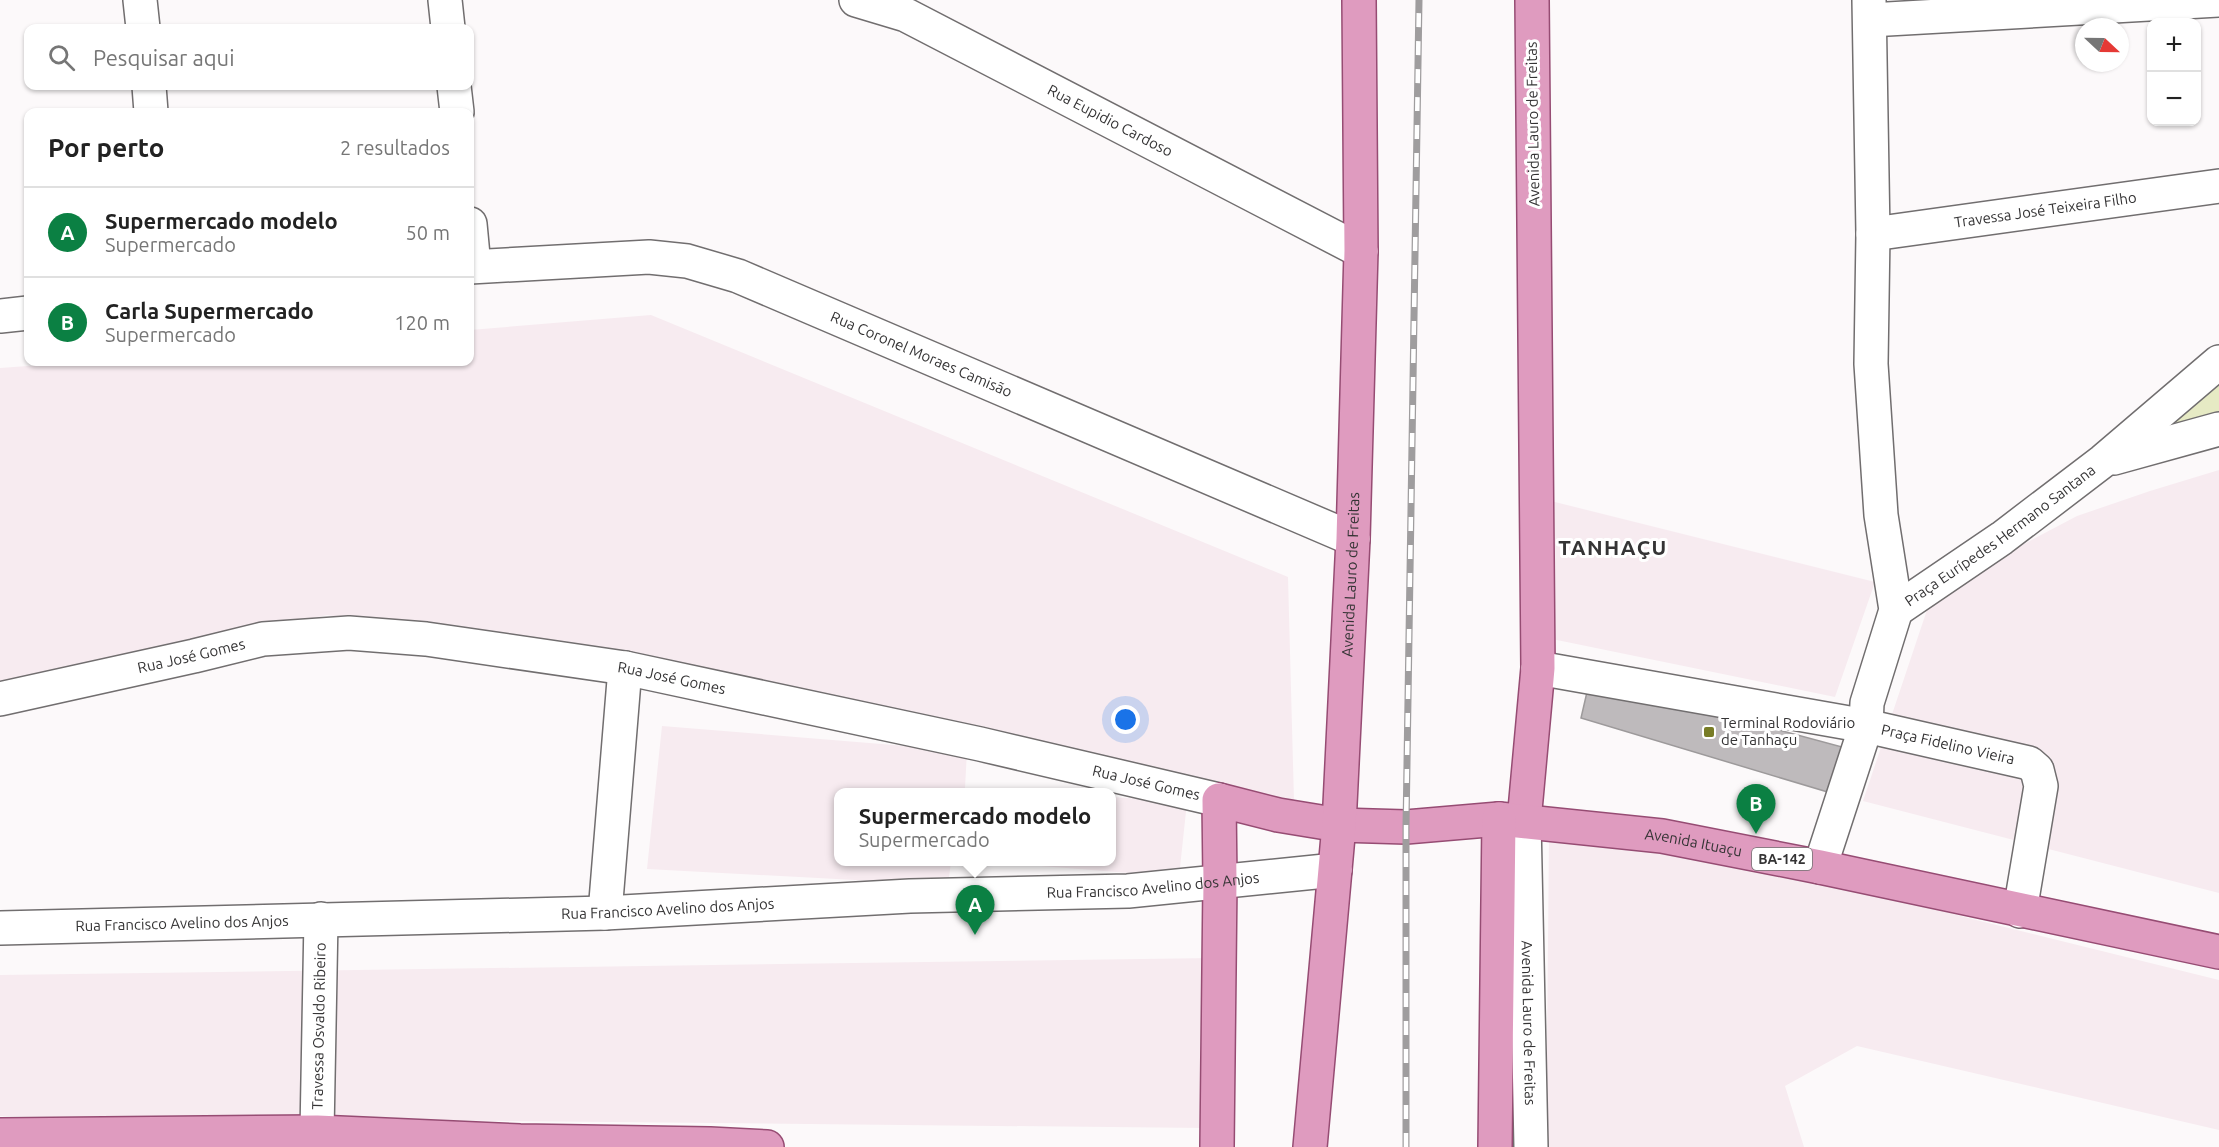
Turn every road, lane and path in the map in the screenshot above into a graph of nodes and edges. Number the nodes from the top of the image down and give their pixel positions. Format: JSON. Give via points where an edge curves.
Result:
{"nodes":[{"id":1,"x":140,"y":0,"type":"edge"},
{"id":2,"x":445,"y":0,"type":"edge"},
{"id":3,"x":856,"y":0,"type":"edge"},
{"id":4,"x":1359,"y":0,"type":"edge"},
{"id":5,"x":1532,"y":0,"type":"edge"},
{"id":6,"x":2219,"y":0,"type":"edge"},
{"id":7,"x":905,"y":8,"type":"edge"},
{"id":8,"x":1869,"y":10,"type":"edge"},
{"id":9,"x":143,"y":24,"type":"edge"},
{"id":10,"x":448,"y":24,"type":"edge"},
{"id":11,"x":149,"y":90,"type":"edge"},
{"id":12,"x":454,"y":90,"type":"edge"},
{"id":13,"x":152,"y":108,"type":"edge"},
{"id":14,"x":457,"y":108,"type":"edge"},
{"id":15,"x":2219,"y":186,"type":"edge"},
{"id":16,"x":1873,"y":234,"type":"junction"},
{"id":17,"x":1361,"y":250,"type":"junction"},
{"id":18,"x":474,"y":267,"type":"edge"},
{"id":19,"x":24,"y":313,"type":"edge"},
{"id":20,"x":0,"y":316,"type":"edge"},
{"id":21,"x":2219,"y":362,"type":"edge"},
{"id":22,"x":2219,"y":429,"type":"edge"},
{"id":23,"x":2103,"y":461,"type":"junction"},
{"id":24,"x":1353,"y":540,"type":"junction"},
{"id":25,"x":1896,"y":610,"type":"junction"},
{"id":26,"x":626,"y":668,"type":"junction"},
{"id":27,"x":1538,"y":669,"type":"junction"},
{"id":28,"x":0,"y":699,"type":"edge"},
{"id":29,"x":1866,"y":726,"type":"junction"},
{"id":30,"x":1219,"y":800,"type":"junction"},
{"id":31,"x":1512,"y":820,"type":"junction"},
{"id":32,"x":1339,"y":825,"type":"junction"},
{"id":33,"x":1820,"y":867,"type":"junction"},
{"id":34,"x":1335,"y":870,"type":"junction"},
{"id":35,"x":1220,"y":881,"type":"junction"},
{"id":36,"x":2020,"y":911,"type":"junction"},
{"id":37,"x":605,"y":913,"type":"junction"},
{"id":38,"x":321,"y":919,"type":"junction"},
{"id":39,"x":0,"y":928,"type":"edge"},
{"id":40,"x":2219,"y":952,"type":"edge"},
{"id":41,"x":317,"y":1132,"type":"junction"},
{"id":42,"x":0,"y":1135,"type":"edge"},
{"id":43,"x":767,"y":1147,"type":"edge"},
{"id":44,"x":1217,"y":1147,"type":"edge"},
{"id":45,"x":1310,"y":1147,"type":"edge"},
{"id":46,"x":1495,"y":1147,"type":"edge"},
{"id":47,"x":1531,"y":1147,"type":"edge"}],
"edges":[{"from":1,"to":9,"type":"street"},
{"from":2,"to":10,"type":"street"},
{"from":3,"to":7,"type":"street","name":"Rua Eupidio Cardoso"},
{"from":4,"to":17,"type":"main road","name":"Avenida Lauro de Freitas"},
{"from":5,"to":27,"type":"main road","name":"Avenida Lauro de Freitas"},
{"from":6,"to":8,"type":"street"},
{"from":7,"to":17,"type":"street","name":"Rua Eupidio Cardoso"},
{"from":8,"to":16,"type":"street"},
{"from":11,"to":13,"type":"street"},
{"from":12,"to":14,"type":"street"},
{"from":15,"to":16,"type":"street","name":"Travessa José Teixeira Filho"},
{"from":16,"to":25,"type":"street","via":[[1871,364],[1881,515]]},
{"from":17,"to":24,"type":"main road","name":"Avenida Lauro de Freitas"},
{"from":18,"to":24,"type":"street","name":"Rua Coronel Moraes Camisão","via":[[649,257],[687,261],[738,276]]},
{"from":19,"to":20,"type":"street"},
{"from":21,"to":23,"type":"street","name":"Praça Eurípedes Hermano Santana"},
{"from":22,"to":23,"type":"street","name":"Praça Eurípedes Hermano Santana"},
{"from":23,"to":25,"type":"street","name":"Praça Eurípedes Hermano Santana","via":[[2002,538]]},
{"from":24,"to":32,"type":"main road","name":"Avenida Lauro de Freitas"},
{"from":25,"to":29,"type":"street","via":[[1867,703]]},
{"from":26,"to":28,"type":"street","name":"Rua José Gomes","via":[[426,639],[350,633],[263,639]]},
{"from":26,"to":30,"type":"street","name":"Rua José Gomes"},
{"from":26,"to":37,"type":"street"},
{"from":27,"to":29,"type":"street","name":"Praça Fidelino Vieira"},
{"from":27,"to":31,"type":"main road","name":"Avenida Lauro de Freitas"},
{"from":29,"to":33,"type":"street"},
{"from":29,"to":36,"type":"street","name":"Praça Fidelino Vieira","via":[[2029,763],[2037,770],[2041,786]]},
{"from":30,"to":32,"type":"main road","name":"Rua José Gomes"},
{"from":30,"to":35,"type":"main road"},
{"from":31,"to":32,"type":"main road","name":"Avenida Ituaçu","number":"BA-142","via":[[1406,827]]},
{"from":31,"to":33,"type":"main road","name":"Avenida Ituaçu","number":"BA-142","via":[[1662,836]]},
{"from":31,"to":46,"type":"main road","name":"Avenida Lauro de Freitas"},
{"from":31,"to":47,"type":"street","name":"Avenida Lauro de Freitas"},
{"from":32,"to":34,"type":"main road","name":"Avenida Lauro de Freitas"},
{"from":33,"to":36,"type":"main road","name":"Avenida Ituaçu","number":"BA-142"},
{"from":34,"to":35,"type":"street","name":"Rua Francisco Avelino dos Anjos"},
{"from":34,"to":45,"type":"main road","name":"Avenida Lauro de Freitas"},
{"from":35,"to":37,"type":"street","name":"Rua Francisco Avelino dos Anjos","via":[[1128,891],[910,896]]},
{"from":35,"to":44,"type":"main road"},
{"from":36,"to":40,"type":"main road","name":"Avenida Ituaçu","number":"BA-142"},
{"from":37,"to":38,"type":"street","name":"Rua Francisco Avelino dos Anjos"},
{"from":38,"to":39,"type":"street","name":"Rua Francisco Avelino dos Anjos"},
{"from":38,"to":41,"type":"street","name":"Travessa Osvaldo Ribeiro"},
{"from":41,"to":42,"type":"main road"},
{"from":41,"to":43,"type":"main road"}]}
